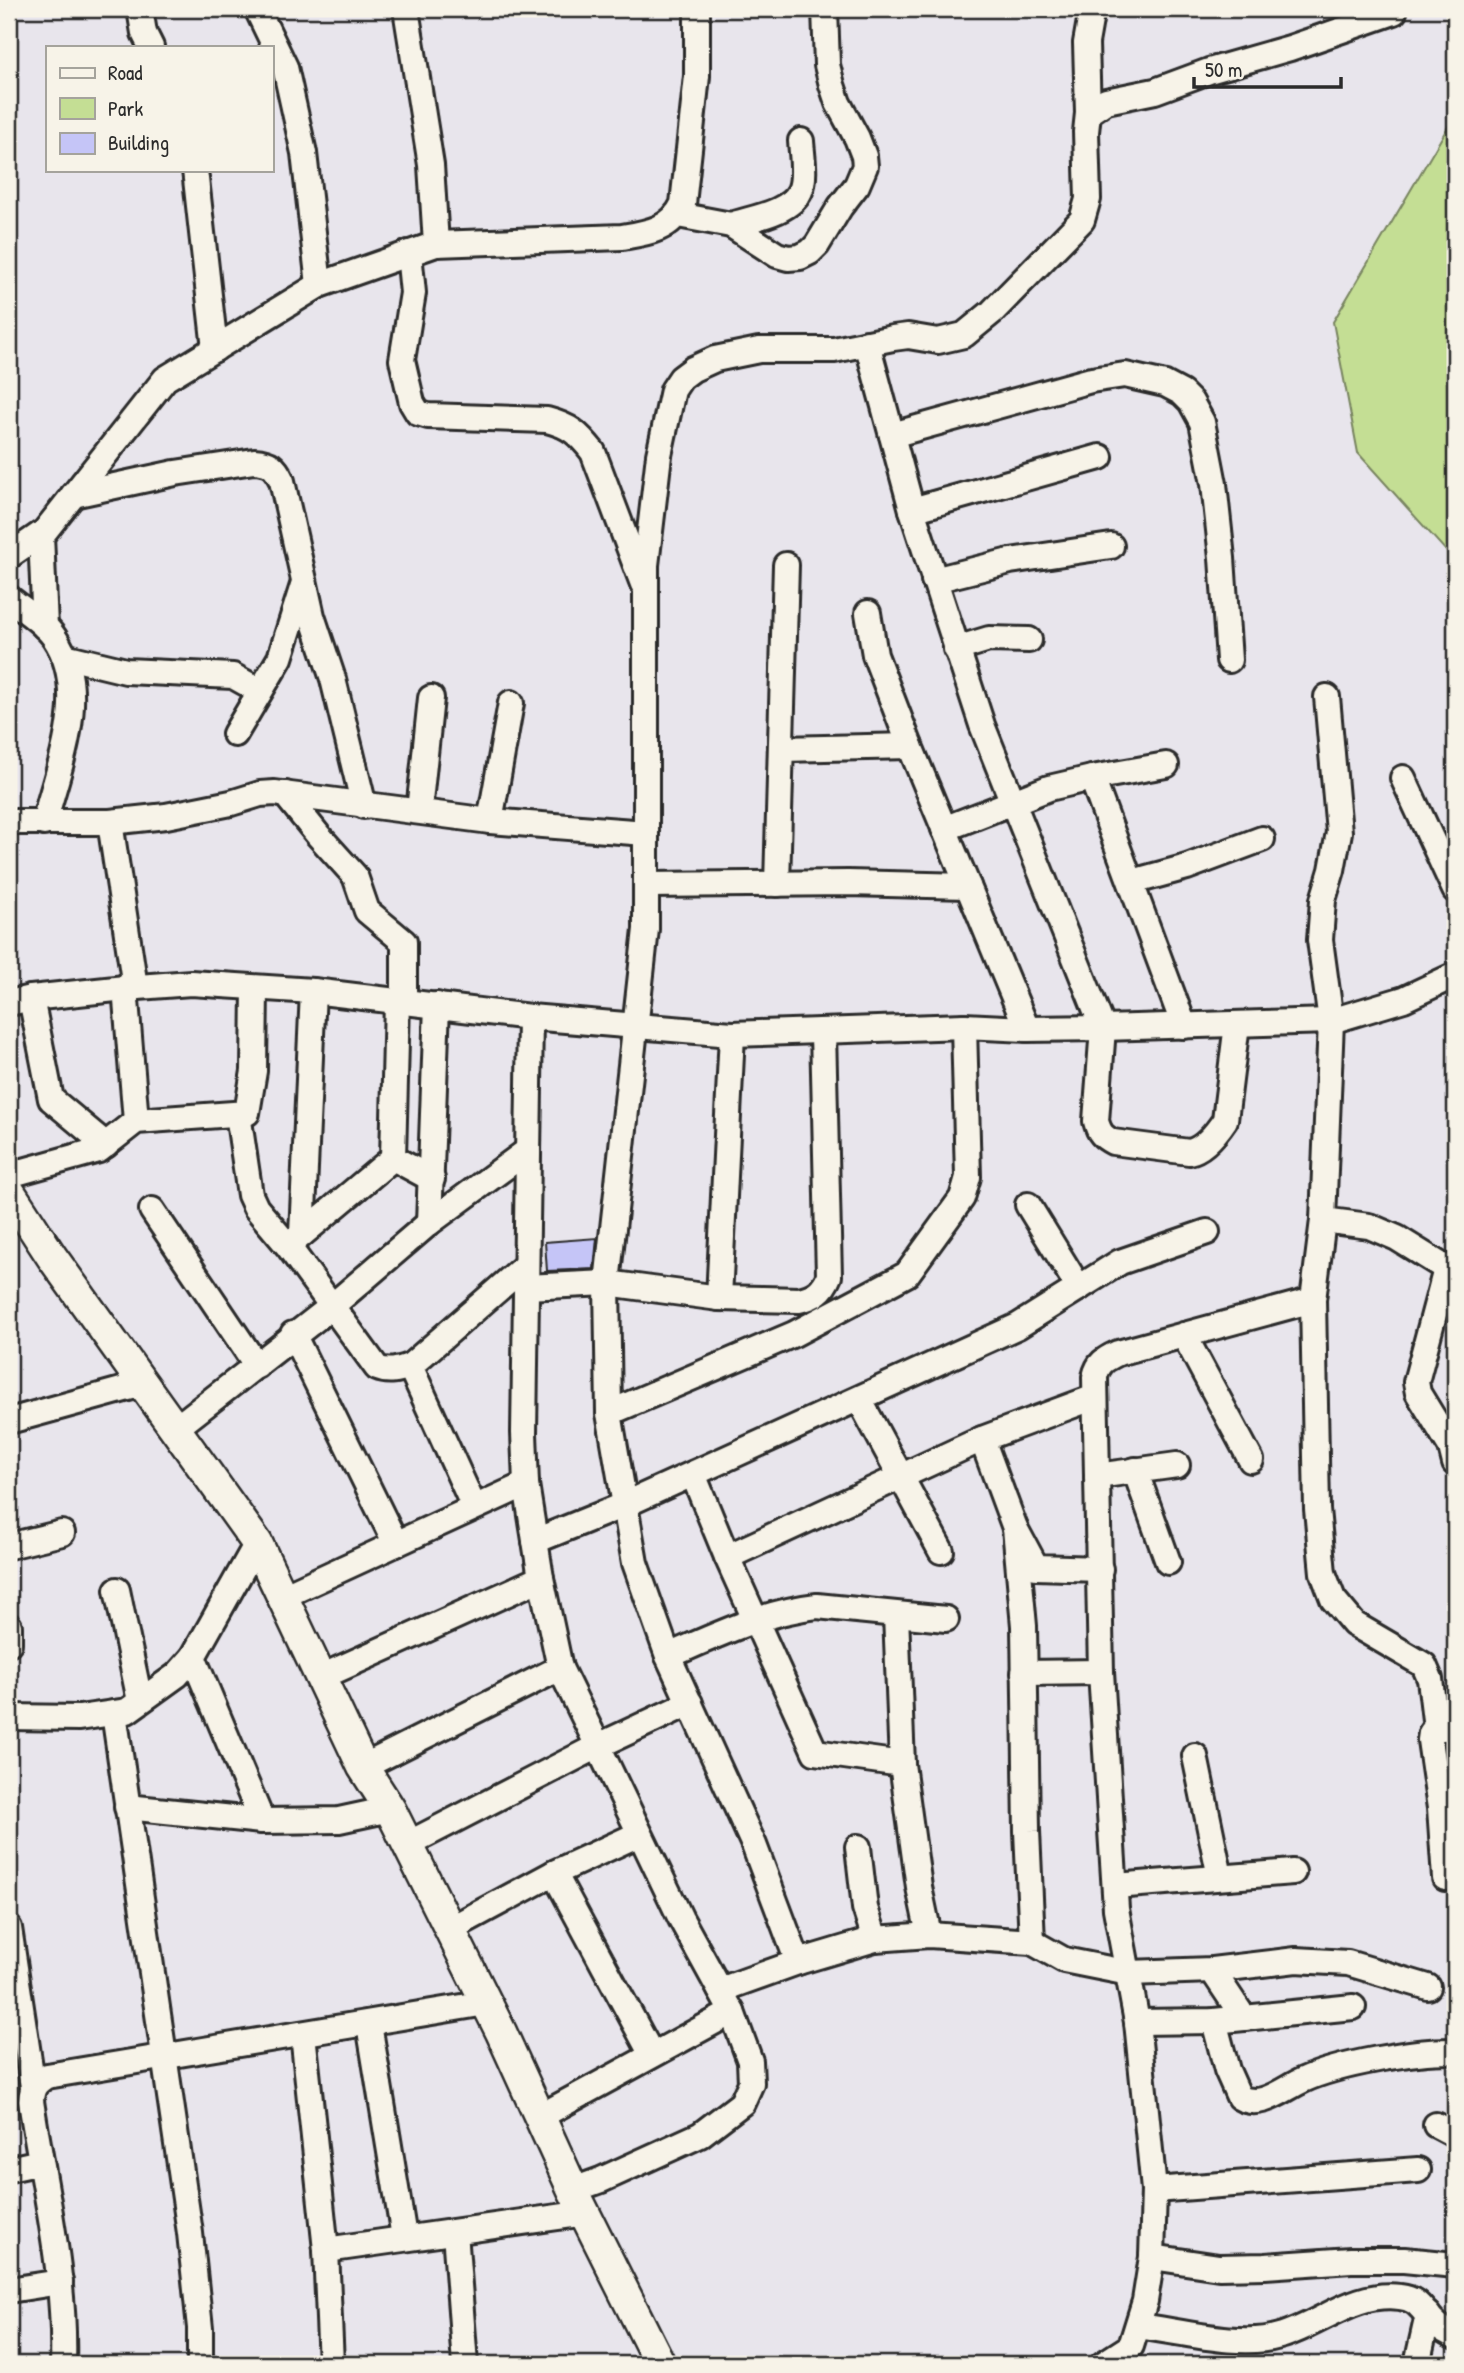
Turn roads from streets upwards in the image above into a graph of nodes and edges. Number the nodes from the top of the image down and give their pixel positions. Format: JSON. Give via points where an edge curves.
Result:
{"nodes":[{"id":1,"x":140,"y":9,"type":"edge"},
{"id":2,"x":257,"y":9,"type":"edge"},
{"id":3,"x":406,"y":9,"type":"edge"},
{"id":4,"x":697,"y":9,"type":"edge"},
{"id":5,"x":825,"y":9,"type":"edge"},
{"id":6,"x":1091,"y":9,"type":"edge"},
{"id":7,"x":1394,"y":12,"type":"dead end"},
{"id":8,"x":150,"y":46,"type":"edge"},
{"id":9,"x":1088,"y":113,"type":"junction"},
{"id":10,"x":801,"y":141,"type":"dead end"},
{"id":11,"x":195,"y":172,"type":"edge"},
{"id":12,"x":678,"y":215,"type":"junction"},
{"id":13,"x":731,"y":225,"type":"junction"},
{"id":14,"x":436,"y":244,"type":"junction"},
{"id":15,"x":409,"y":254,"type":"junction"},
{"id":16,"x":319,"y":285,"type":"junction"},
{"id":17,"x":867,"y":343,"type":"junction"},
{"id":18,"x":215,"y":349,"type":"junction"},
{"id":19,"x":892,"y":435,"type":"junction"},
{"id":20,"x":1100,"y":457,"type":"dead end"},
{"id":21,"x":73,"y":495,"type":"junction"},
{"id":22,"x":912,"y":510,"type":"junction"},
{"id":23,"x":41,"y":535,"type":"junction"},
{"id":24,"x":1111,"y":546,"type":"dead end"},
{"id":25,"x":9,"y":556,"type":"edge"},
{"id":26,"x":786,"y":565,"type":"dead end"},
{"id":27,"x":305,"y":578,"type":"junction"},
{"id":28,"x":934,"y":580,"type":"junction"},
{"id":29,"x":647,"y":595,"type":"junction"},
{"id":30,"x":9,"y":598,"type":"edge"},
{"id":31,"x":868,"y":613,"type":"dead end"},
{"id":32,"x":46,"y":627,"type":"junction"},
{"id":33,"x":1029,"y":640,"type":"dead end"},
{"id":34,"x":956,"y":649,"type":"junction"},
{"id":35,"x":64,"y":656,"type":"junction"},
{"id":36,"x":1229,"y":660,"type":"dead end"},
{"id":37,"x":260,"y":691,"type":"junction"},
{"id":38,"x":1327,"y":697,"type":"dead end"},
{"id":39,"x":431,"y":698,"type":"dead end"},
{"id":40,"x":511,"y":703,"type":"dead end"},
{"id":41,"x":235,"y":734,"type":"dead end"},
{"id":42,"x":910,"y":746,"type":"junction"},
{"id":43,"x":782,"y":748,"type":"junction"},
{"id":44,"x":1166,"y":765,"type":"dead end"},
{"id":45,"x":1092,"y":778,"type":"junction"},
{"id":46,"x":1403,"y":778,"type":"dead end"},
{"id":47,"x":285,"y":794,"type":"junction"},
{"id":48,"x":1012,"y":801,"type":"junction"},
{"id":49,"x":364,"y":806,"type":"junction"},
{"id":50,"x":419,"y":811,"type":"junction"},
{"id":51,"x":490,"y":821,"type":"junction"},
{"id":52,"x":9,"y":822,"type":"edge"},
{"id":53,"x":110,"y":822,"type":"junction"},
{"id":54,"x":44,"y":823,"type":"junction"},
{"id":55,"x":944,"y":829,"type":"junction"},
{"id":56,"x":646,"y":833,"type":"junction"},
{"id":57,"x":1262,"y":839,"type":"dead end"},
{"id":58,"x":1132,"y":882,"type":"junction"},
{"id":59,"x":777,"y":884,"type":"junction"},
{"id":60,"x":646,"y":885,"type":"junction"},
{"id":61,"x":968,"y":886,"type":"junction"},
{"id":62,"x":1455,"y":890,"type":"edge"},
{"id":63,"x":1455,"y":975,"type":"edge"},
{"id":64,"x":130,"y":987,"type":"junction"},
{"id":65,"x":255,"y":988,"type":"junction"},
{"id":66,"x":313,"y":991,"type":"junction"},
{"id":67,"x":20,"y":1000,"type":"edge"},
{"id":68,"x":400,"y":1002,"type":"junction"},
{"id":69,"x":437,"y":1005,"type":"junction"},
{"id":70,"x":530,"y":1017,"type":"junction"},
{"id":71,"x":1331,"y":1021,"type":"junction"},
{"id":72,"x":1237,"y":1024,"type":"junction"},
{"id":73,"x":964,"y":1026,"type":"junction"},
{"id":74,"x":1184,"y":1026,"type":"junction"},
{"id":75,"x":635,"y":1027,"type":"junction"},
{"id":76,"x":1103,"y":1028,"type":"junction"},
{"id":77,"x":1027,"y":1029,"type":"junction"},
{"id":78,"x":823,"y":1032,"type":"junction"},
{"id":79,"x":732,"y":1034,"type":"junction"},
{"id":80,"x":238,"y":1114,"type":"junction"},
{"id":81,"x":136,"y":1121,"type":"junction"},
{"id":82,"x":106,"y":1145,"type":"junction"},
{"id":83,"x":527,"y":1151,"type":"junction"},
{"id":84,"x":393,"y":1158,"type":"junction"},
{"id":85,"x":9,"y":1175,"type":"edge"},
{"id":86,"x":432,"y":1179,"type":"junction"},
{"id":87,"x":9,"y":1191,"type":"edge"},
{"id":88,"x":1028,"y":1205,"type":"dead end"},
{"id":89,"x":152,"y":1210,"type":"dead end"},
{"id":90,"x":1323,"y":1220,"type":"junction"},
{"id":91,"x":429,"y":1223,"type":"junction"},
{"id":92,"x":1207,"y":1233,"type":"dead end"},
{"id":93,"x":295,"y":1240,"type":"junction"},
{"id":94,"x":1451,"y":1271,"type":"edge"},
{"id":95,"x":526,"y":1276,"type":"junction"},
{"id":96,"x":607,"y":1283,"type":"junction"},
{"id":97,"x":1079,"y":1287,"type":"junction"},
{"id":98,"x":719,"y":1298,"type":"junction"},
{"id":99,"x":1313,"y":1300,"type":"junction"},
{"id":100,"x":331,"y":1307,"type":"junction"},
{"id":101,"x":293,"y":1334,"type":"junction"},
{"id":102,"x":1184,"y":1335,"type":"junction"},
{"id":103,"x":257,"y":1366,"type":"junction"},
{"id":104,"x":410,"y":1366,"type":"junction"},
{"id":105,"x":143,"y":1384,"type":"junction"},
{"id":106,"x":1095,"y":1397,"type":"junction"},
{"id":107,"x":859,"y":1399,"type":"junction"},
{"id":108,"x":609,"y":1413,"type":"junction"},
{"id":109,"x":9,"y":1421,"type":"edge"},
{"id":110,"x":176,"y":1428,"type":"junction"},
{"id":111,"x":982,"y":1439,"type":"junction"},
{"id":112,"x":1251,"y":1460,"type":"dead end"},
{"id":113,"x":1455,"y":1463,"type":"edge"},
{"id":114,"x":1177,"y":1465,"type":"dead end"},
{"id":115,"x":1135,"y":1470,"type":"junction"},
{"id":116,"x":693,"y":1474,"type":"junction"},
{"id":117,"x":1097,"y":1476,"type":"junction"},
{"id":118,"x":902,"y":1477,"type":"junction"},
{"id":119,"x":526,"y":1483,"type":"junction"},
{"id":120,"x":624,"y":1505,"type":"junction"},
{"id":121,"x":474,"y":1507,"type":"junction"},
{"id":122,"x":1015,"y":1528,"type":"junction"},
{"id":123,"x":62,"y":1533,"type":"dead end"},
{"id":124,"x":535,"y":1541,"type":"junction"},
{"id":125,"x":257,"y":1543,"type":"junction"},
{"id":126,"x":396,"y":1544,"type":"junction"},
{"id":127,"x":9,"y":1546,"type":"edge"},
{"id":128,"x":941,"y":1551,"type":"dead end"},
{"id":129,"x":727,"y":1557,"type":"junction"},
{"id":130,"x":1168,"y":1562,"type":"dead end"},
{"id":131,"x":1100,"y":1569,"type":"junction"},
{"id":132,"x":541,"y":1578,"type":"junction"},
{"id":133,"x":117,"y":1590,"type":"dead end"},
{"id":134,"x":283,"y":1596,"type":"junction"},
{"id":135,"x":896,"y":1615,"type":"junction"},
{"id":136,"x":946,"y":1619,"type":"dead end"},
{"id":137,"x":755,"y":1620,"type":"junction"},
{"id":138,"x":9,"y":1626,"type":"edge"},
{"id":139,"x":9,"y":1643,"type":"edge"},
{"id":140,"x":668,"y":1656,"type":"junction"},
{"id":141,"x":193,"y":1657,"type":"junction"},
{"id":142,"x":560,"y":1668,"type":"junction"},
{"id":143,"x":1101,"y":1672,"type":"junction"},
{"id":144,"x":1024,"y":1673,"type":"junction"},
{"id":145,"x":319,"y":1678,"type":"junction"},
{"id":146,"x":140,"y":1701,"type":"junction"},
{"id":147,"x":690,"y":1703,"type":"junction"},
{"id":148,"x":114,"y":1713,"type":"junction"},
{"id":149,"x":9,"y":1717,"type":"edge"},
{"id":150,"x":1446,"y":1726,"type":"edge"},
{"id":151,"x":598,"y":1745,"type":"junction"},
{"id":152,"x":1195,"y":1756,"type":"dead end"},
{"id":153,"x":902,"y":1764,"type":"junction"},
{"id":154,"x":363,"y":1767,"type":"junction"},
{"id":155,"x":127,"y":1807,"type":"junction"},
{"id":156,"x":390,"y":1809,"type":"junction"},
{"id":157,"x":262,"y":1821,"type":"junction"},
{"id":158,"x":639,"y":1833,"type":"junction"},
{"id":159,"x":406,"y":1845,"type":"junction"},
{"id":160,"x":858,"y":1847,"type":"dead end"},
{"id":161,"x":1293,"y":1872,"type":"dead end"},
{"id":162,"x":554,"y":1873,"type":"junction"},
{"id":163,"x":1220,"y":1877,"type":"junction"},
{"id":164,"x":1445,"y":1878,"type":"dead end"},
{"id":165,"x":1115,"y":1886,"type":"junction"},
{"id":166,"x":9,"y":1928,"type":"edge"},
{"id":167,"x":450,"y":1929,"type":"junction"},
{"id":168,"x":929,"y":1935,"type":"junction"},
{"id":169,"x":875,"y":1939,"type":"junction"},
{"id":170,"x":1032,"y":1942,"type":"junction"},
{"id":171,"x":798,"y":1962,"type":"junction"},
{"id":172,"x":1212,"y":1970,"type":"junction"},
{"id":173,"x":1129,"y":1973,"type":"junction"},
{"id":174,"x":1428,"y":1987,"type":"dead end"},
{"id":175,"x":720,"y":1990,"type":"junction"},
{"id":176,"x":486,"y":2003,"type":"junction"},
{"id":177,"x":1353,"y":2007,"type":"dead end"},
{"id":178,"x":732,"y":2012,"type":"junction"},
{"id":179,"x":1244,"y":2018,"type":"junction"},
{"id":180,"x":1213,"y":2021,"type":"junction"},
{"id":181,"x":1137,"y":2022,"type":"junction"},
{"id":182,"x":369,"y":2024,"type":"junction"},
{"id":183,"x":303,"y":2034,"type":"junction"},
{"id":184,"x":1455,"y":2050,"type":"edge"},
{"id":185,"x":652,"y":2055,"type":"junction"},
{"id":186,"x":163,"y":2056,"type":"junction"},
{"id":187,"x":33,"y":2087,"type":"junction"},
{"id":188,"x":541,"y":2116,"type":"junction"},
{"id":189,"x":41,"y":2162,"type":"junction"},
{"id":190,"x":9,"y":2169,"type":"edge"},
{"id":191,"x":1418,"y":2170,"type":"dead end"},
{"id":192,"x":1154,"y":2190,"type":"junction"},
{"id":193,"x":579,"y":2201,"type":"junction"},
{"id":194,"x":456,"y":2232,"type":"junction"},
{"id":195,"x":404,"y":2237,"type":"junction"},
{"id":196,"x":326,"y":2250,"type":"junction"},
{"id":197,"x":1152,"y":2257,"type":"junction"},
{"id":198,"x":1455,"y":2265,"type":"edge"},
{"id":199,"x":60,"y":2282,"type":"junction"},
{"id":200,"x":9,"y":2290,"type":"edge"},
{"id":201,"x":1428,"y":2315,"type":"junction"},
{"id":202,"x":1138,"y":2326,"type":"junction"},
{"id":203,"x":1455,"y":2336,"type":"edge"},
{"id":204,"x":1114,"y":2361,"type":"edge"},
{"id":205,"x":63,"y":2364,"type":"edge"},
{"id":206,"x":200,"y":2364,"type":"edge"},
{"id":207,"x":331,"y":2364,"type":"edge"},
{"id":208,"x":465,"y":2364,"type":"edge"},
{"id":209,"x":660,"y":2364,"type":"edge"},
{"id":210,"x":1418,"y":2364,"type":"edge"}],
"edges":[{"from":1,"to":8,"type":"street"},
{"from":2,"to":16,"type":"street","via":[[285,67],[304,153]]},
{"from":3,"to":14,"type":"street","via":[[431,165]]},
{"from":4,"to":12,"type":"street","via":[[697,76]]},
{"from":5,"to":13,"type":"street","via":[[827,65],[838,103],[864,156],[863,174],[817,245],[800,257],[777,255]]},
{"from":6,"to":9,"type":"street","via":[[1086,43]]},
{"from":7,"to":9,"type":"street","via":[[1155,91],[1106,101]]},
{"from":9,"to":17,"type":"street","via":[[1088,199],[1082,220],[1072,233],[964,335],[938,341],[908,336]]},
{"from":10,"to":13,"type":"street","via":[[803,175],[794,200]]},
{"from":11,"to":18,"type":"street"},
{"from":12,"to":13,"type":"street"},
{"from":12,"to":14,"type":"street","via":[[658,229],[622,237]]},
{"from":14,"to":15,"type":"street"},
{"from":15,"to":16,"type":"street"},
{"from":15,"to":29,"type":"street","via":[[413,293],[402,360],[418,413],[547,421],[580,436],[593,452]]},
{"from":16,"to":18,"type":"street"},
{"from":17,"to":19,"type":"street"},
{"from":17,"to":29,"type":"street","via":[[834,350],[759,350],[715,359],[681,378],[673,390],[659,455],[646,565]]},
{"from":18,"to":21,"type":"street","via":[[165,379]]},
{"from":19,"to":22,"type":"street"},
{"from":19,"to":36,"type":"street","via":[[1091,380],[1125,375],[1182,393],[1202,422],[1214,484]]},
{"from":20,"to":22,"type":"street"},
{"from":21,"to":23,"type":"street"},
{"from":21,"to":27,"type":"street","via":[[175,473],[265,462],[276,467],[282,481]]},
{"from":22,"to":28,"type":"street"},
{"from":23,"to":25,"type":"street"},
{"from":23,"to":32,"type":"street"},
{"from":24,"to":28,"type":"street","via":[[1010,561]]},
{"from":26,"to":43,"type":"street"},
{"from":27,"to":37,"type":"street","via":[[280,658]]},
{"from":27,"to":49,"type":"street"},
{"from":28,"to":34,"type":"street"},
{"from":29,"to":56,"type":"street"},
{"from":30,"to":32,"type":"street"},
{"from":31,"to":42,"type":"street","via":[[875,655]]},
{"from":32,"to":35,"type":"street"},
{"from":33,"to":34,"type":"street","via":[[989,639]]},
{"from":34,"to":48,"type":"street"},
{"from":35,"to":37,"type":"street","via":[[126,671],[233,676]]},
{"from":35,"to":54,"type":"street","via":[[72,704]]},
{"from":37,"to":41,"type":"street"},
{"from":38,"to":71,"type":"street","via":[[1339,832],[1322,900],[1320,940]]},
{"from":39,"to":50,"type":"street"},
{"from":40,"to":51,"type":"street"},
{"from":42,"to":43,"type":"street"},
{"from":42,"to":55,"type":"street"},
{"from":43,"to":59,"type":"street"},
{"from":44,"to":45,"type":"street"},
{"from":45,"to":48,"type":"street"},
{"from":45,"to":58,"type":"street"},
{"from":46,"to":62,"type":"street"},
{"from":47,"to":49,"type":"street"},
{"from":47,"to":53,"type":"street","via":[[260,794],[179,813]]},
{"from":47,"to":68,"type":"street","via":[[355,876],[367,911],[404,942]]},
{"from":48,"to":55,"type":"street"},
{"from":48,"to":76,"type":"street"},
{"from":49,"to":50,"type":"street"},
{"from":50,"to":51,"type":"street"},
{"from":51,"to":56,"type":"street"},
{"from":52,"to":54,"type":"street"},
{"from":53,"to":54,"type":"street"},
{"from":53,"to":64,"type":"street"},
{"from":55,"to":61,"type":"street"},
{"from":56,"to":60,"type":"street"},
{"from":57,"to":58,"type":"street"},
{"from":58,"to":74,"type":"street"},
{"from":59,"to":60,"type":"street"},
{"from":59,"to":61,"type":"street"},
{"from":60,"to":75,"type":"street"},
{"from":61,"to":77,"type":"street"},
{"from":63,"to":71,"type":"street","via":[[1404,999]]},
{"from":64,"to":65,"type":"street","via":[[191,983]]},
{"from":64,"to":67,"type":"street"},
{"from":64,"to":81,"type":"street"},
{"from":65,"to":66,"type":"street"},
{"from":65,"to":80,"type":"street","via":[[254,1071],[247,1113]]},
{"from":66,"to":68,"type":"street"},
{"from":66,"to":93,"type":"street"},
{"from":67,"to":82,"type":"street","via":[[51,1100]]},
{"from":68,"to":69,"type":"street"},
{"from":68,"to":84,"type":"street"},
{"from":69,"to":70,"type":"street"},
{"from":69,"to":86,"type":"street"},
{"from":70,"to":75,"type":"street"},
{"from":70,"to":83,"type":"street"},
{"from":71,"to":72,"type":"street"},
{"from":71,"to":90,"type":"street"},
{"from":72,"to":74,"type":"street"},
{"from":72,"to":76,"type":"street","via":[[1225,1120],[1198,1149],[1189,1152],[1114,1142],[1098,1131]]},
{"from":73,"to":77,"type":"street"},
{"from":73,"to":78,"type":"street"},
{"from":73,"to":108,"type":"street","via":[[968,1177],[962,1198],[907,1273],[794,1334]]},
{"from":74,"to":76,"type":"street"},
{"from":75,"to":79,"type":"street"},
{"from":75,"to":96,"type":"street"},
{"from":76,"to":77,"type":"street"},
{"from":78,"to":79,"type":"street"},
{"from":78,"to":98,"type":"street","via":[[829,1276],[824,1289],[799,1300]]},
{"from":79,"to":98,"type":"street"},
{"from":80,"to":81,"type":"street"},
{"from":80,"to":93,"type":"street","via":[[250,1195],[257,1208]]},
{"from":81,"to":82,"type":"street"},
{"from":82,"to":85,"type":"street"},
{"from":83,"to":91,"type":"street"},
{"from":83,"to":95,"type":"street"},
{"from":84,"to":86,"type":"street"},
{"from":84,"to":93,"type":"street"},
{"from":86,"to":91,"type":"street"},
{"from":87,"to":105,"type":"street"},
{"from":88,"to":97,"type":"street"},
{"from":89,"to":103,"type":"street"},
{"from":90,"to":94,"type":"street","via":[[1369,1226]]},
{"from":90,"to":99,"type":"street"},
{"from":91,"to":100,"type":"street"},
{"from":92,"to":97,"type":"street","via":[[1120,1262]]},
{"from":93,"to":100,"type":"street"},
{"from":94,"to":113,"type":"street","via":[[1416,1382]]},
{"from":95,"to":96,"type":"street"},
{"from":95,"to":104,"type":"street"},
{"from":95,"to":119,"type":"street"},
{"from":96,"to":98,"type":"street"},
{"from":96,"to":108,"type":"street"},
{"from":97,"to":107,"type":"street","via":[[1018,1326]]},
{"from":99,"to":102,"type":"street"},
{"from":99,"to":150,"type":"street","via":[[1317,1510],[1323,1573],[1333,1599],[1354,1624],[1424,1665],[1435,1720]]},
{"from":100,"to":101,"type":"street"},
{"from":100,"to":104,"type":"street","via":[[377,1368],[385,1372]]},
{"from":101,"to":103,"type":"street"},
{"from":101,"to":126,"type":"street"},
{"from":102,"to":106,"type":"street","via":[[1104,1360],[1097,1367]]},
{"from":102,"to":112,"type":"street"},
{"from":103,"to":110,"type":"street"},
{"from":104,"to":121,"type":"street"},
{"from":105,"to":109,"type":"street"},
{"from":105,"to":110,"type":"street"},
{"from":106,"to":111,"type":"street"},
{"from":106,"to":117,"type":"street"},
{"from":107,"to":116,"type":"street"},
{"from":107,"to":118,"type":"street"},
{"from":108,"to":120,"type":"street"},
{"from":110,"to":125,"type":"street"},
{"from":111,"to":118,"type":"street"},
{"from":111,"to":122,"type":"street"},
{"from":114,"to":115,"type":"street"},
{"from":115,"to":117,"type":"street"},
{"from":115,"to":130,"type":"street"},
{"from":116,"to":120,"type":"street"},
{"from":116,"to":129,"type":"street"},
{"from":117,"to":131,"type":"street"},
{"from":118,"to":128,"type":"street"},
{"from":118,"to":129,"type":"street"},
{"from":119,"to":121,"type":"street"},
{"from":119,"to":124,"type":"street"},
{"from":120,"to":124,"type":"street"},
{"from":120,"to":140,"type":"street","via":[[635,1563]]},
{"from":121,"to":126,"type":"street"},
{"from":122,"to":131,"type":"street","via":[[1036,1567]]},
{"from":122,"to":144,"type":"street"},
{"from":123,"to":127,"type":"street"},
{"from":124,"to":132,"type":"street"},
{"from":125,"to":134,"type":"street"},
{"from":125,"to":141,"type":"street"},
{"from":126,"to":134,"type":"street"},
{"from":129,"to":137,"type":"street"},
{"from":131,"to":143,"type":"street"},
{"from":132,"to":142,"type":"street"},
{"from":132,"to":145,"type":"street"},
{"from":133,"to":146,"type":"street"},
{"from":134,"to":145,"type":"street"},
{"from":135,"to":136,"type":"street"},
{"from":135,"to":137,"type":"street","via":[[817,1606]]},
{"from":135,"to":153,"type":"street"},
{"from":137,"to":140,"type":"street"},
{"from":137,"to":153,"type":"street","via":[[815,1752]]},
{"from":138,"to":139,"type":"street"},
{"from":140,"to":147,"type":"street"},
{"from":141,"to":146,"type":"street","via":[[177,1675]]},
{"from":141,"to":157,"type":"street"},
{"from":142,"to":151,"type":"street"},
{"from":142,"to":154,"type":"street"},
{"from":143,"to":144,"type":"street"},
{"from":143,"to":165,"type":"street"},
{"from":144,"to":170,"type":"street"},
{"from":145,"to":154,"type":"street"},
{"from":146,"to":148,"type":"street"},
{"from":147,"to":151,"type":"street"},
{"from":147,"to":171,"type":"street","via":[[754,1845]]},
{"from":148,"to":149,"type":"street","via":[[79,1718]]},
{"from":148,"to":155,"type":"street"},
{"from":150,"to":164,"type":"street","via":[[1431,1733],[1430,1740]]},
{"from":151,"to":158,"type":"street"},
{"from":151,"to":159,"type":"street"},
{"from":152,"to":163,"type":"street"},
{"from":153,"to":168,"type":"street"},
{"from":154,"to":156,"type":"street"},
{"from":155,"to":157,"type":"street"},
{"from":155,"to":186,"type":"street"},
{"from":156,"to":157,"type":"street","via":[[339,1820]]},
{"from":156,"to":159,"type":"street"},
{"from":158,"to":162,"type":"street"},
{"from":158,"to":175,"type":"street"},
{"from":159,"to":167,"type":"street"},
{"from":160,"to":169,"type":"street","via":[[865,1908]]},
{"from":161,"to":163,"type":"street"},
{"from":162,"to":167,"type":"street"},
{"from":162,"to":185,"type":"street"},
{"from":163,"to":165,"type":"street"},
{"from":165,"to":173,"type":"street"},
{"from":166,"to":187,"type":"street"},
{"from":167,"to":176,"type":"street"},
{"from":168,"to":169,"type":"street"},
{"from":168,"to":170,"type":"street"},
{"from":169,"to":171,"type":"street"},
{"from":170,"to":173,"type":"street","via":[[1065,1960]]},
{"from":171,"to":175,"type":"street"},
{"from":172,"to":173,"type":"street"},
{"from":172,"to":174,"type":"street","via":[[1296,1960],[1348,1964]]},
{"from":172,"to":179,"type":"street"},
{"from":173,"to":181,"type":"street"},
{"from":175,"to":178,"type":"street"},
{"from":176,"to":182,"type":"street"},
{"from":176,"to":188,"type":"street"},
{"from":177,"to":179,"type":"street"},
{"from":178,"to":185,"type":"street"},
{"from":178,"to":193,"type":"street","via":[[750,2061],[751,2082],[742,2103],[700,2135],[601,2180]]},
{"from":179,"to":180,"type":"street"},
{"from":180,"to":181,"type":"street"},
{"from":180,"to":184,"type":"street","via":[[1239,2097],[1254,2103],[1305,2079],[1372,2060]]},
{"from":181,"to":192,"type":"street"},
{"from":182,"to":183,"type":"street"},
{"from":182,"to":195,"type":"street"},
{"from":183,"to":186,"type":"street"},
{"from":183,"to":196,"type":"street"},
{"from":185,"to":188,"type":"street"},
{"from":186,"to":187,"type":"street","via":[[47,2076]]},
{"from":186,"to":206,"type":"street","via":[[190,2232]]},
{"from":187,"to":189,"type":"street"},
{"from":188,"to":193,"type":"street"},
{"from":189,"to":190,"type":"street"},
{"from":189,"to":199,"type":"street"},
{"from":191,"to":192,"type":"street"},
{"from":192,"to":197,"type":"street"},
{"from":193,"to":194,"type":"street"},
{"from":193,"to":209,"type":"street"},
{"from":194,"to":195,"type":"street"},
{"from":194,"to":208,"type":"street"},
{"from":195,"to":196,"type":"street"},
{"from":196,"to":207,"type":"street"},
{"from":197,"to":198,"type":"street","via":[[1219,2267],[1351,2260]]},
{"from":197,"to":202,"type":"street"},
{"from":199,"to":200,"type":"street"},
{"from":199,"to":205,"type":"street"},
{"from":201,"to":202,"type":"street","via":[[1417,2302],[1401,2297],[1361,2299],[1311,2325],[1253,2342]]},
{"from":201,"to":203,"type":"street"},
{"from":201,"to":210,"type":"street"},
{"from":202,"to":204,"type":"street","via":[[1131,2346]]}]}
